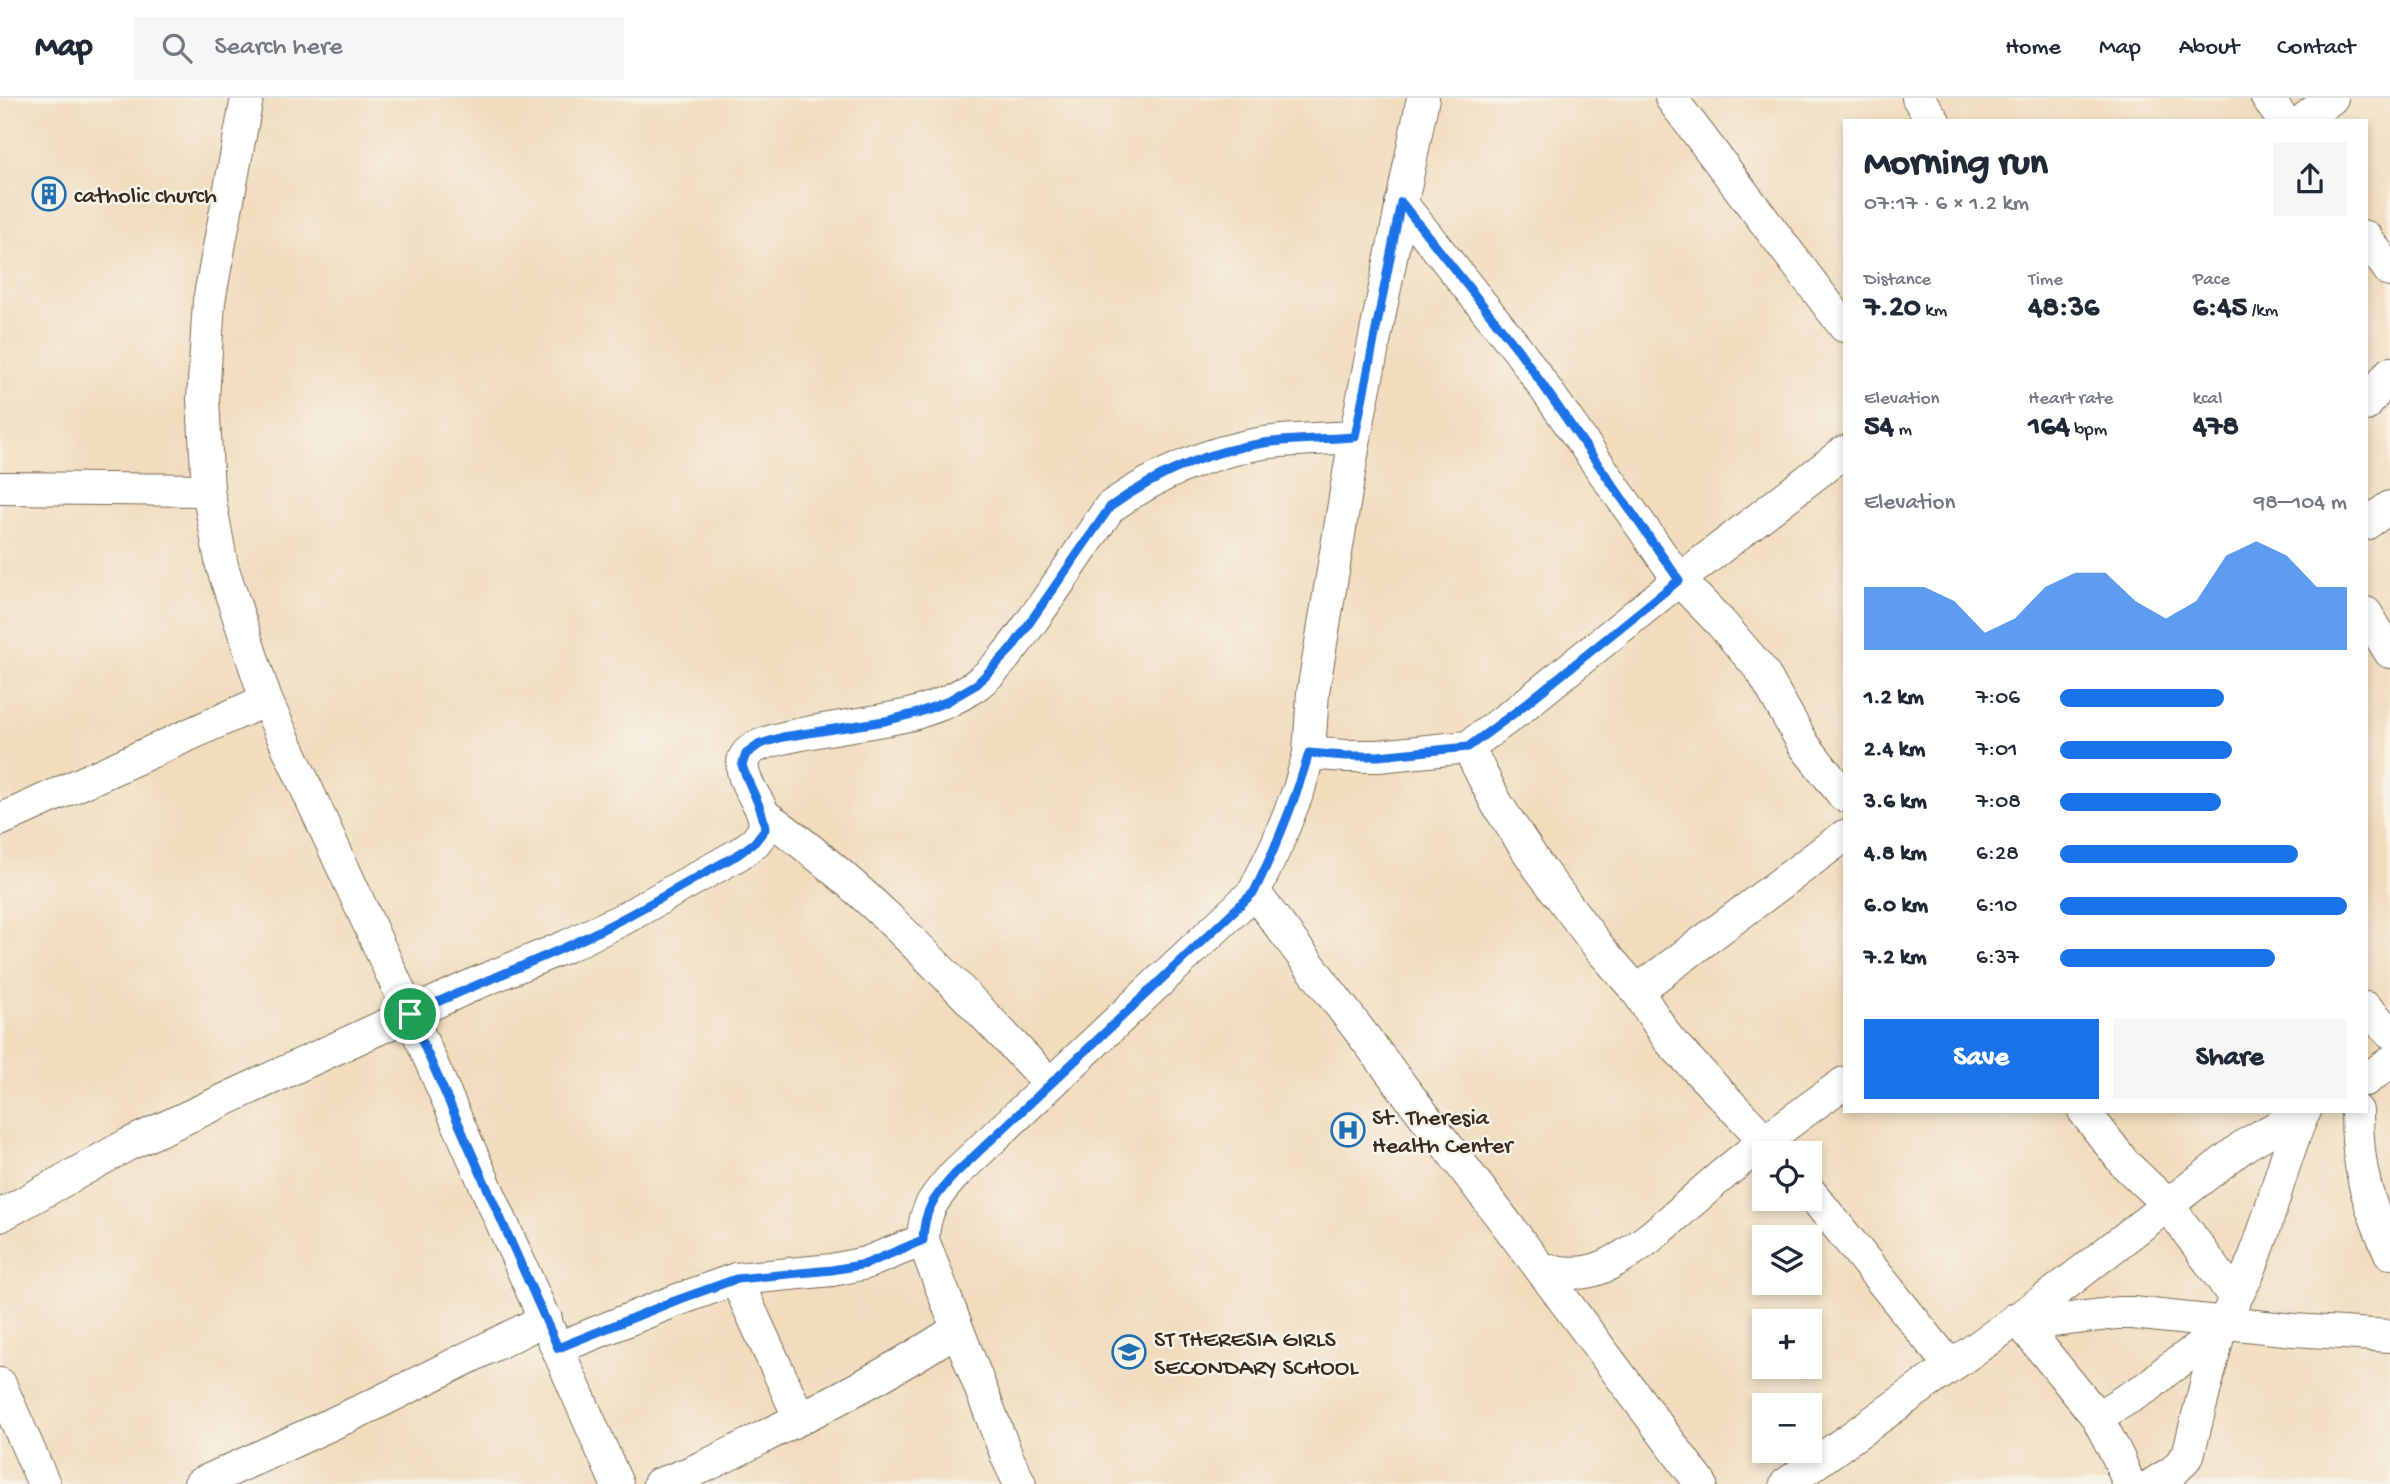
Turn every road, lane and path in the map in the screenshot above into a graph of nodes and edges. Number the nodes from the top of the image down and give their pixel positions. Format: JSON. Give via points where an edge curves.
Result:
{"nodes":[{"id":1,"x":247,"y":98,"type":"edge"},
{"id":2,"x":1423,"y":98,"type":"edge"},
{"id":3,"x":1671,"y":98,"type":"edge"},
{"id":4,"x":1918,"y":98,"type":"edge"},
{"id":5,"x":2267,"y":98,"type":"edge"},
{"id":6,"x":2332,"y":98,"type":"edge"},
{"id":7,"x":1933,"y":119,"type":"edge"},
{"id":8,"x":2283,"y":119,"type":"edge"},
{"id":9,"x":2305,"y":119,"type":"edge"},
{"id":10,"x":1401,"y":202,"type":"junction"},
{"id":11,"x":2368,"y":240,"type":"edge"},
{"id":12,"x":2390,"y":271,"type":"edge"},
{"id":13,"x":1843,"y":325,"type":"edge"},
{"id":14,"x":2390,"y":373,"type":"edge"},
{"id":15,"x":2368,"y":402,"type":"edge"},
{"id":16,"x":1355,"y":437,"type":"junction"},
{"id":17,"x":1843,"y":453,"type":"edge"},
{"id":18,"x":0,"y":488,"type":"edge"},
{"id":19,"x":208,"y":490,"type":"junction"},
{"id":20,"x":2390,"y":507,"type":"edge"},
{"id":21,"x":2368,"y":523,"type":"edge"},
{"id":22,"x":1679,"y":580,"type":"junction"},
{"id":23,"x":2368,"y":616,"type":"edge"},
{"id":24,"x":2390,"y":652,"type":"edge"},
{"id":25,"x":266,"y":700,"type":"junction"},
{"id":26,"x":1468,"y":747,"type":"junction"},
{"id":27,"x":1309,"y":753,"type":"junction"},
{"id":28,"x":1843,"y":795,"type":"edge"},
{"id":29,"x":763,"y":814,"type":"junction"},
{"id":30,"x":0,"y":820,"type":"edge"},
{"id":31,"x":1843,"y":837,"type":"edge"},
{"id":32,"x":1254,"y":892,"type":"junction"},
{"id":33,"x":1637,"y":991,"type":"junction"},
{"id":34,"x":2368,"y":1011,"type":"edge"},
{"id":35,"x":410,"y":1014,"type":"junction"},
{"id":36,"x":2390,"y":1032,"type":"edge"},
{"id":37,"x":2390,"y":1062,"type":"edge"},
{"id":38,"x":2368,"y":1078,"type":"edge"},
{"id":39,"x":1050,"y":1084,"type":"junction"},
{"id":40,"x":1843,"y":1084,"type":"edge"},
{"id":41,"x":2086,"y":1113,"type":"edge"},
{"id":42,"x":2303,"y":1113,"type":"edge"},
{"id":43,"x":2304,"y":1113,"type":"edge"},
{"id":44,"x":2357,"y":1113,"type":"edge"},
{"id":45,"x":1766,"y":1141,"type":"edge"},
{"id":46,"x":1777,"y":1141,"type":"edge"},
{"id":47,"x":1752,"y":1160,"type":"edge"},
{"id":48,"x":2168,"y":1205,"type":"junction"},
{"id":49,"x":1822,"y":1207,"type":"edge"},
{"id":50,"x":0,"y":1216,"type":"edge"},
{"id":51,"x":923,"y":1240,"type":"junction"},
{"id":52,"x":2390,"y":1253,"type":"edge"},
{"id":53,"x":1540,"y":1268,"type":"junction"},
{"id":54,"x":736,"y":1279,"type":"junction"},
{"id":55,"x":2062,"y":1287,"type":"junction"},
{"id":56,"x":2117,"y":1313,"type":"junction"},
{"id":57,"x":546,"y":1319,"type":"junction"},
{"id":58,"x":2020,"y":1322,"type":"junction"},
{"id":59,"x":2218,"y":1324,"type":"junction"},
{"id":60,"x":956,"y":1330,"type":"junction"},
{"id":61,"x":2390,"y":1336,"type":"edge"},
{"id":62,"x":558,"y":1348,"type":"junction"},
{"id":63,"x":1951,"y":1367,"type":"junction"},
{"id":64,"x":0,"y":1384,"type":"edge"},
{"id":65,"x":2097,"y":1417,"type":"junction"},
{"id":66,"x":800,"y":1419,"type":"junction"},
{"id":67,"x":2190,"y":1469,"type":"edge"},
{"id":68,"x":44,"y":1484,"type":"edge"},
{"id":69,"x":200,"y":1484,"type":"edge"},
{"id":70,"x":617,"y":1484,"type":"edge"},
{"id":71,"x":659,"y":1484,"type":"edge"},
{"id":72,"x":1020,"y":1484,"type":"edge"},
{"id":73,"x":1702,"y":1484,"type":"edge"},
{"id":74,"x":1786,"y":1484,"type":"edge"},
{"id":75,"x":2129,"y":1484,"type":"edge"},
{"id":76,"x":2153,"y":1484,"type":"edge"}],
"edges":[{"from":1,"to":19,"type":"street","via":[[209,301],[203,400]]},
{"from":2,"to":10,"type":"street"},
{"from":3,"to":13,"type":"street"},
{"from":4,"to":7,"type":"street"},
{"from":5,"to":8,"type":"street"},
{"from":6,"to":9,"type":"street"},
{"from":10,"to":16,"type":"street"},
{"from":10,"to":22,"type":"street","via":[[1519,351]]},
{"from":11,"to":12,"type":"street"},
{"from":14,"to":15,"type":"street"},
{"from":16,"to":27,"type":"street","via":[[1313,692]]},
{"from":16,"to":29,"type":"street","via":[[1264,443],[1213,454],[1133,491],[1110,507],[1012,648],[977,684],[917,713],[783,737],[746,754],[742,765]]},
{"from":17,"to":22,"type":"street"},
{"from":18,"to":19,"type":"street"},
{"from":19,"to":25,"type":"street","via":[[222,566]]},
{"from":20,"to":21,"type":"street"},
{"from":22,"to":26,"type":"street"},
{"from":22,"to":28,"type":"street","via":[[1762,671],[1804,745]]},
{"from":23,"to":24,"type":"street"},
{"from":25,"to":30,"type":"street"},
{"from":25,"to":35,"type":"street"},
{"from":26,"to":27,"type":"street","via":[[1378,756]]},
{"from":26,"to":33,"type":"street","via":[[1497,804],[1539,868]]},
{"from":27,"to":32,"type":"street","via":[[1278,844]]},
{"from":29,"to":35,"type":"street","via":[[765,829],[739,854],[579,941]]},
{"from":29,"to":39,"type":"street","via":[[870,900]]},
{"from":31,"to":33,"type":"street"},
{"from":32,"to":39,"type":"street"},
{"from":32,"to":53,"type":"street"},
{"from":33,"to":45,"type":"street","via":[[1669,1040]]},
{"from":34,"to":36,"type":"street"},
{"from":35,"to":50,"type":"street","via":[[127,1145]]},
{"from":35,"to":57,"type":"street"},
{"from":37,"to":38,"type":"street"},
{"from":39,"to":51,"type":"street","via":[[933,1199]]},
{"from":40,"to":46,"type":"street"},
{"from":41,"to":48,"type":"street","via":[[2125,1164]]},
{"from":42,"to":48,"type":"street","via":[[2245,1145]]},
{"from":43,"to":59,"type":"street","via":[[2290,1142],[2256,1257]]},
{"from":44,"to":52,"type":"street","via":[[2366,1194]]},
{"from":47,"to":53,"type":"street","via":[[1602,1268],[1582,1273]]},
{"from":48,"to":55,"type":"street"},
{"from":48,"to":59,"type":"street","via":[[2227,1286]]},
{"from":49,"to":63,"type":"street"},
{"from":51,"to":54,"type":"street","via":[[866,1264]]},
{"from":51,"to":60,"type":"street"},
{"from":53,"to":73,"type":"street"},
{"from":54,"to":62,"type":"street"},
{"from":54,"to":66,"type":"street"},
{"from":55,"to":56,"type":"street"},
{"from":55,"to":58,"type":"street"},
{"from":56,"to":58,"type":"street"},
{"from":56,"to":59,"type":"street"},
{"from":57,"to":62,"type":"street"},
{"from":57,"to":69,"type":"street"},
{"from":58,"to":63,"type":"street"},
{"from":58,"to":65,"type":"street"},
{"from":59,"to":61,"type":"street"},
{"from":59,"to":65,"type":"street","via":[[2149,1386]]},
{"from":59,"to":67,"type":"street"},
{"from":60,"to":66,"type":"street","via":[[914,1358]]},
{"from":60,"to":72,"type":"street"},
{"from":62,"to":70,"type":"street"},
{"from":63,"to":74,"type":"street"},
{"from":64,"to":68,"type":"street"},
{"from":65,"to":75,"type":"street"},
{"from":66,"to":71,"type":"street"},
{"from":67,"to":76,"type":"street","via":[[2174,1471]]}]}
